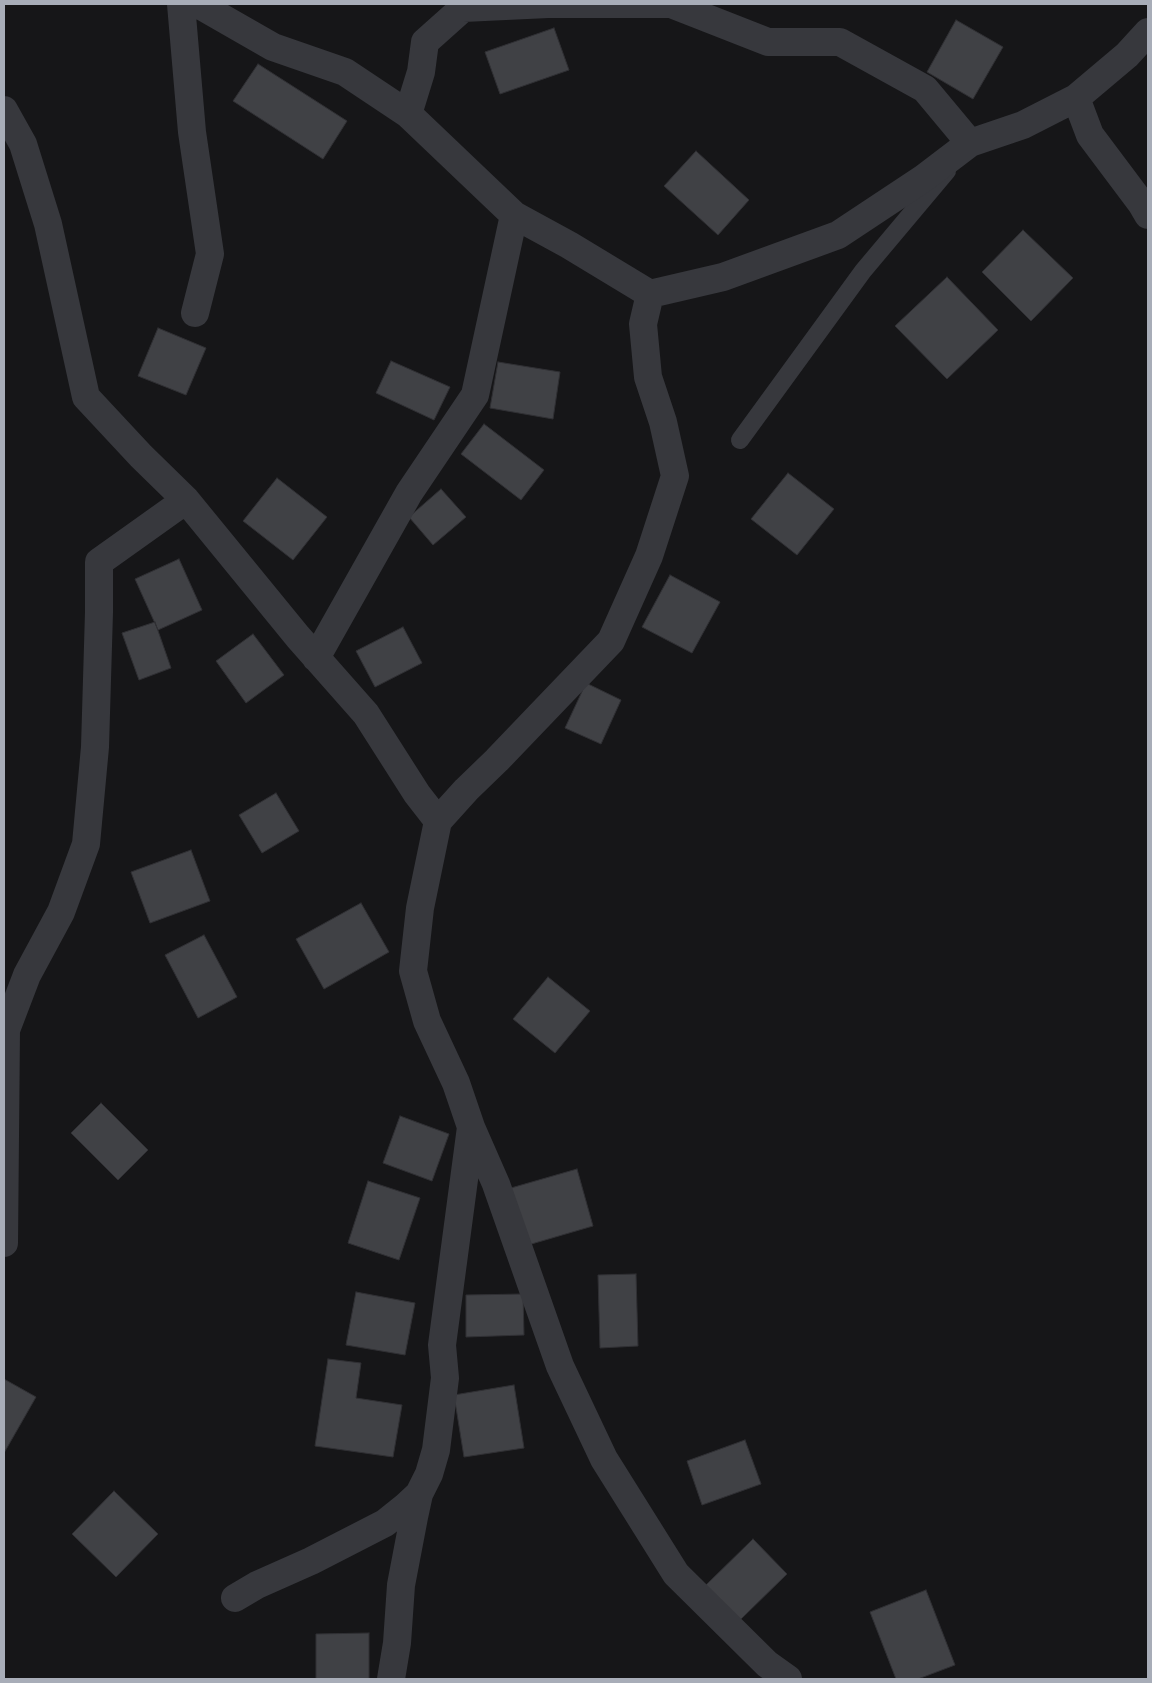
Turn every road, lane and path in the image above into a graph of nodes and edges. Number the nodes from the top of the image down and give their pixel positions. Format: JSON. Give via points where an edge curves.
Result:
{"nodes":[{"id":1,"x":180,"y":4,"type":"edge"},
{"id":2,"x":198,"y":4,"type":"edge"},
{"id":3,"x":1148,"y":32,"type":"edge"},
{"id":4,"x":1076,"y":98,"type":"junction"},
{"id":5,"x":4,"y":110,"type":"edge"},
{"id":6,"x":408,"y":114,"type":"junction"},
{"id":7,"x":970,"y":143,"type":"junction"},
{"id":8,"x":514,"y":215,"type":"junction"},
{"id":9,"x":1148,"y":215,"type":"edge"},
{"id":10,"x":650,"y":294,"type":"junction"},
{"id":11,"x":195,"y":313,"type":"dead end"},
{"id":12,"x":740,"y":440,"type":"dead end"},
{"id":13,"x":186,"y":500,"type":"junction"},
{"id":14,"x":316,"y":658,"type":"junction"},
{"id":15,"x":438,"y":821,"type":"junction"},
{"id":16,"x":471,"y":1127,"type":"junction"},
{"id":17,"x":4,"y":1243,"type":"edge"},
{"id":18,"x":419,"y":1494,"type":"junction"},
{"id":19,"x":235,"y":1598,"type":"dead end"},
{"id":20,"x":391,"y":1679,"type":"edge"},
{"id":21,"x":788,"y":1679,"type":"edge"}],
"edges":[{"from":1,"to":11,"type":"street","via":[[192,132],[210,254]]},
{"from":2,"to":6,"type":"street","via":[[273,47],[345,72]]},
{"from":3,"to":4,"type":"street","via":[[1127,55]]},
{"from":4,"to":7,"type":"street","via":[[1024,125]]},
{"from":4,"to":9,"type":"street","via":[[1090,135]]},
{"from":5,"to":13,"type":"street","via":[[23,144],[48,224],[86,397]]},
{"from":6,"to":7,"type":"street","via":[[421,72],[425,42],[463,8],[671,4],[768,42],[840,42],[925,88]]},
{"from":6,"to":8,"type":"street"},
{"from":7,"to":10,"type":"street","via":[[838,235],[723,277]]},
{"from":7,"to":12,"type":"lane","via":[[863,271]]},
{"from":8,"to":10,"type":"street"},
{"from":8,"to":14,"type":"street","via":[[475,396],[409,493]]},
{"from":10,"to":15,"type":"street","via":[[643,324],[648,377],[675,476],[649,556],[611,641]]},
{"from":13,"to":14,"type":"street"},
{"from":13,"to":17,"type":"street","via":[[99,562],[95,748],[86,844],[61,912],[27,975],[6,1030]]},
{"from":14,"to":15,"type":"street","via":[[366,714],[416,794]]},
{"from":15,"to":16,"type":"street","via":[[420,908],[413,970],[427,1021],[456,1083]]},
{"from":16,"to":18,"type":"street","via":[[442,1345],[445,1378],[436,1450]]},
{"from":16,"to":21,"type":"street","via":[[496,1184],[560,1366],[604,1459],[676,1574],[767,1664]]},
{"from":18,"to":19,"type":"street","via":[[376,1527]]},
{"from":18,"to":20,"type":"street","via":[[401,1585]]}]}
